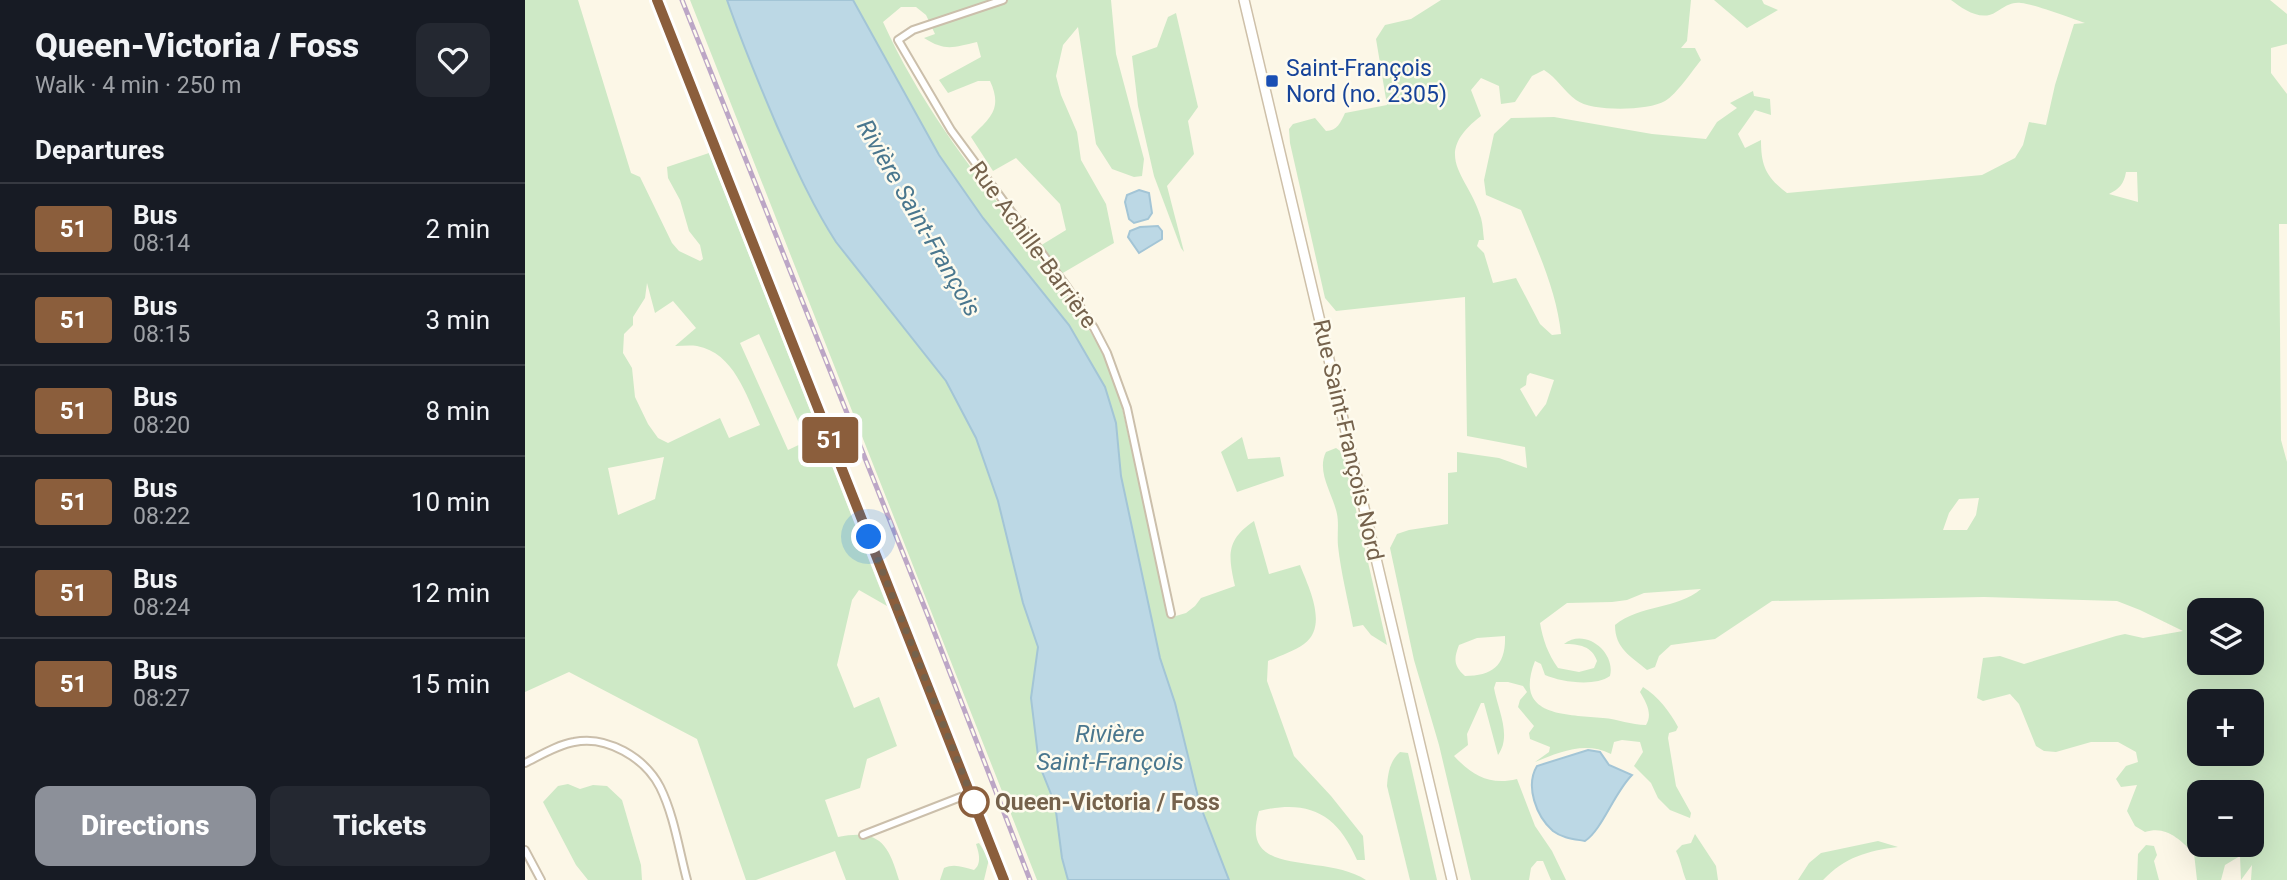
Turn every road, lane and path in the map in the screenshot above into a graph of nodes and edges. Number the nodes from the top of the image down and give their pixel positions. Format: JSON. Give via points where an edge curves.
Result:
{"nodes":[{"id":1,"x":657,"y":0,"type":"edge"},
{"id":2,"x":1003,"y":0,"type":"edge"},
{"id":3,"x":1244,"y":0,"type":"edge"},
{"id":4,"x":1171,"y":614,"type":"dead end"},
{"id":5,"x":525,"y":763,"type":"edge"},
{"id":6,"x":971,"y":793,"type":"junction"},
{"id":7,"x":863,"y":835,"type":"dead end"},
{"id":8,"x":525,"y":850,"type":"edge"},
{"id":9,"x":541,"y":880,"type":"edge"},
{"id":10,"x":687,"y":880,"type":"edge"},
{"id":11,"x":1005,"y":880,"type":"edge"},
{"id":12,"x":1452,"y":880,"type":"edge"}],
"edges":[{"from":1,"to":6,"type":"main road"},
{"from":2,"to":4,"type":"street","name":"Rue Achille-Barrière","via":[[913,30],[898,40],[951,130],[1067,288],[1107,353],[1128,408]]},
{"from":3,"to":12,"type":"street","name":"Rue Saint-François Nord"},
{"from":5,"to":10,"type":"street","via":[[556,747],[587,740],[609,744],[637,760],[659,786]]},
{"from":6,"to":7,"type":"street"},
{"from":6,"to":11,"type":"main road"},
{"from":8,"to":9,"type":"street"}]}
